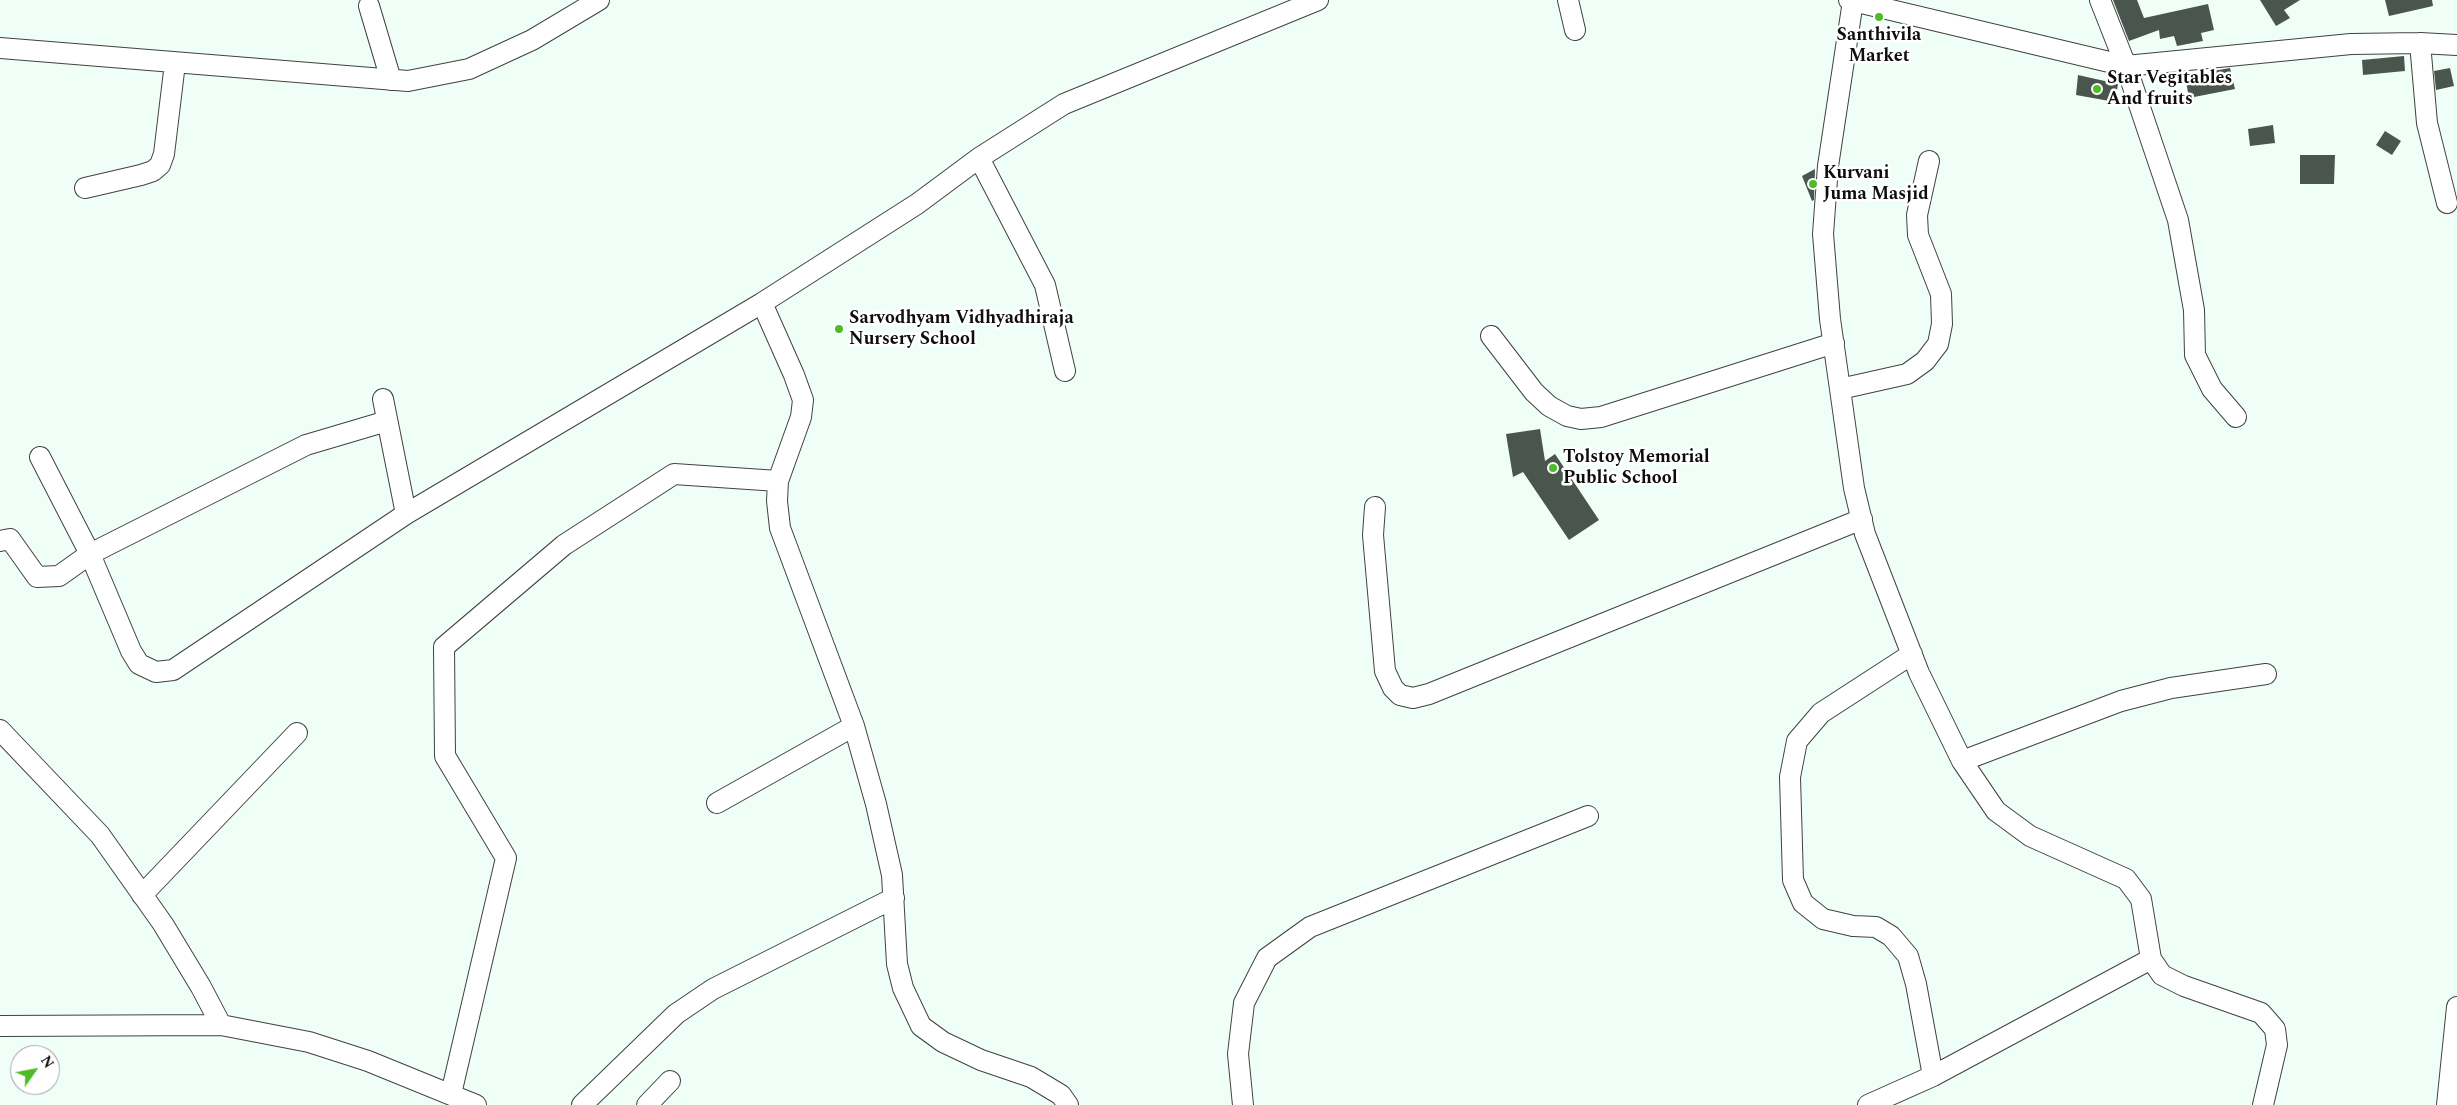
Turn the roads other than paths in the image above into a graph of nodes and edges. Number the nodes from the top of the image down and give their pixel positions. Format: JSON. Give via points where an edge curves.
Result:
{"nodes":[{"id":1,"x":599,"y":0,"type":"edge"},
{"id":2,"x":1318,"y":0,"type":"edge"},
{"id":3,"x":1568,"y":0,"type":"edge"},
{"id":4,"x":1851,"y":0,"type":"edge"},
{"id":5,"x":2100,"y":0,"type":"edge"},
{"id":6,"x":579,"y":5,"type":"edge"},
{"id":7,"x":369,"y":6,"type":"dead end"},
{"id":8,"x":1575,"y":30,"type":"dead end"},
{"id":9,"x":2420,"y":43,"type":"junction"},
{"id":10,"x":2457,"y":45,"type":"edge"},
{"id":11,"x":0,"y":48,"type":"edge"},
{"id":12,"x":175,"y":63,"type":"junction"},
{"id":13,"x":2126,"y":66,"type":"junction"},
{"id":14,"x":391,"y":80,"type":"junction"},
{"id":15,"x":979,"y":158,"type":"junction"},
{"id":16,"x":1929,"y":161,"type":"dead end"},
{"id":17,"x":85,"y":188,"type":"dead end"},
{"id":18,"x":2447,"y":203,"type":"dead end"},
{"id":19,"x":762,"y":303,"type":"junction"},
{"id":20,"x":1491,"y":336,"type":"dead end"},
{"id":21,"x":1834,"y":343,"type":"junction"},
{"id":22,"x":1065,"y":371,"type":"dead end"},
{"id":23,"x":1840,"y":389,"type":"junction"},
{"id":24,"x":383,"y":400,"type":"dead end"},
{"id":25,"x":2236,"y":417,"type":"dead end"},
{"id":26,"x":387,"y":421,"type":"junction"},
{"id":27,"x":40,"y":457,"type":"dead end"},
{"id":28,"x":778,"y":481,"type":"junction"},
{"id":29,"x":1374,"y":507,"type":"dead end"},
{"id":30,"x":406,"y":514,"type":"junction"},
{"id":31,"x":1862,"y":519,"type":"junction"},
{"id":32,"x":0,"y":541,"type":"edge"},
{"id":33,"x":90,"y":554,"type":"junction"},
{"id":34,"x":1912,"y":654,"type":"junction"},
{"id":35,"x":2266,"y":674,"type":"dead end"},
{"id":36,"x":854,"y":726,"type":"junction"},
{"id":37,"x":0,"y":730,"type":"edge"},
{"id":38,"x":297,"y":733,"type":"dead end"},
{"id":39,"x":1962,"y":760,"type":"junction"},
{"id":40,"x":717,"y":803,"type":"dead end"},
{"id":41,"x":1588,"y":816,"type":"dead end"},
{"id":42,"x":142,"y":895,"type":"junction"},
{"id":43,"x":894,"y":898,"type":"junction"},
{"id":44,"x":2151,"y":959,"type":"junction"},
{"id":45,"x":2457,"y":1007,"type":"edge"},
{"id":46,"x":0,"y":1026,"type":"edge"},
{"id":47,"x":220,"y":1026,"type":"junction"},
{"id":48,"x":1933,"y":1076,"type":"junction"},
{"id":49,"x":670,"y":1081,"type":"dead end"},
{"id":50,"x":451,"y":1094,"type":"junction"},
{"id":51,"x":476,"y":1105,"type":"edge"},
{"id":52,"x":582,"y":1105,"type":"edge"},
{"id":53,"x":647,"y":1105,"type":"edge"},
{"id":54,"x":1068,"y":1105,"type":"edge"},
{"id":55,"x":1243,"y":1105,"type":"edge"},
{"id":56,"x":1868,"y":1105,"type":"edge"},
{"id":57,"x":2263,"y":1105,"type":"edge"},
{"id":58,"x":2447,"y":1105,"type":"edge"}],
"edges":[{"from":1,"to":6,"type":"street"},
{"from":2,"to":15,"type":"street","via":[[1064,104]]},
{"from":3,"to":8,"type":"street"},
{"from":4,"to":13,"type":"street"},
{"from":4,"to":21,"type":"street","via":[[1828,166],[1823,234]]},
{"from":5,"to":13,"type":"street"},
{"from":6,"to":14,"type":"street","via":[[532,40],[468,69],[421,80]]},
{"from":7,"to":14,"type":"street"},
{"from":9,"to":10,"type":"street"},
{"from":9,"to":13,"type":"street","via":[[2351,44]]},
{"from":9,"to":18,"type":"street","via":[[2427,123]]},
{"from":11,"to":12,"type":"street"},
{"from":12,"to":14,"type":"street"},
{"from":12,"to":17,"type":"street","via":[[160,165],[141,175]]},
{"from":13,"to":25,"type":"street","via":[[2178,220],[2194,310],[2195,354],[2212,388]]},
{"from":15,"to":19,"type":"street","via":[[918,204]]},
{"from":15,"to":22,"type":"street","via":[[1045,285]]},
{"from":16,"to":23,"type":"street","via":[[1917,215],[1918,235],[1941,294],[1942,324],[1938,344],[1925,361],[1907,374]]},
{"from":19,"to":28,"type":"street","via":[[803,400],[801,417]]},
{"from":19,"to":30,"type":"street"},
{"from":20,"to":21,"type":"street","via":[[1534,392],[1549,406],[1581,419],[1601,417]]},
{"from":21,"to":23,"type":"street"},
{"from":23,"to":31,"type":"street","via":[[1854,488]]},
{"from":24,"to":26,"type":"street"},
{"from":26,"to":30,"type":"street"},
{"from":26,"to":33,"type":"street","via":[[306,445]]},
{"from":27,"to":33,"type":"street"},
{"from":28,"to":36,"type":"street","via":[[780,528]]},
{"from":28,"to":50,"type":"street","via":[[674,474],[564,545],[444,647],[445,756],[506,858]]},
{"from":29,"to":31,"type":"street","via":[[1373,536],[1385,671],[1400,695],[1413,698]]},
{"from":30,"to":33,"type":"street","via":[[173,670],[156,672],[139,664]]},
{"from":31,"to":34,"type":"street"},
{"from":32,"to":33,"type":"street","via":[[10,539],[37,577],[59,576]]},
{"from":34,"to":39,"type":"street"},
{"from":34,"to":48,"type":"street","via":[[1821,713],[1796,741],[1790,777],[1793,880],[1803,904],[1824,919],[1853,926],[1876,927],[1892,936],[1908,956]]},
{"from":35,"to":39,"type":"street","via":[[2171,688],[2121,701]]},
{"from":36,"to":40,"type":"street"},
{"from":36,"to":43,"type":"street","via":[[876,804]]},
{"from":37,"to":42,"type":"street","via":[[100,835]]},
{"from":38,"to":42,"type":"street"},
{"from":39,"to":44,"type":"street","via":[[1996,811],[2030,836],[2126,879],[2141,899]]},
{"from":41,"to":55,"type":"street","via":[[1310,927],[1267,958],[1244,1003],[1238,1054]]},
{"from":42,"to":47,"type":"street","via":[[201,987]]},
{"from":43,"to":52,"type":"street","via":[[713,989],[676,1014]]},
{"from":43,"to":54,"type":"street","via":[[897,964],[903,988],[921,1026],[943,1042],[981,1060],[1031,1077],[1061,1095]]},
{"from":44,"to":48,"type":"street"},
{"from":44,"to":57,"type":"street","via":[[2162,975],[2184,986],[2261,1012],[2275,1029],[2277,1045]]},
{"from":45,"to":58,"type":"street"},
{"from":46,"to":47,"type":"street"},
{"from":47,"to":50,"type":"street","via":[[309,1042]]},
{"from":48,"to":56,"type":"street"},
{"from":49,"to":53,"type":"street"},
{"from":50,"to":51,"type":"street"}]}
